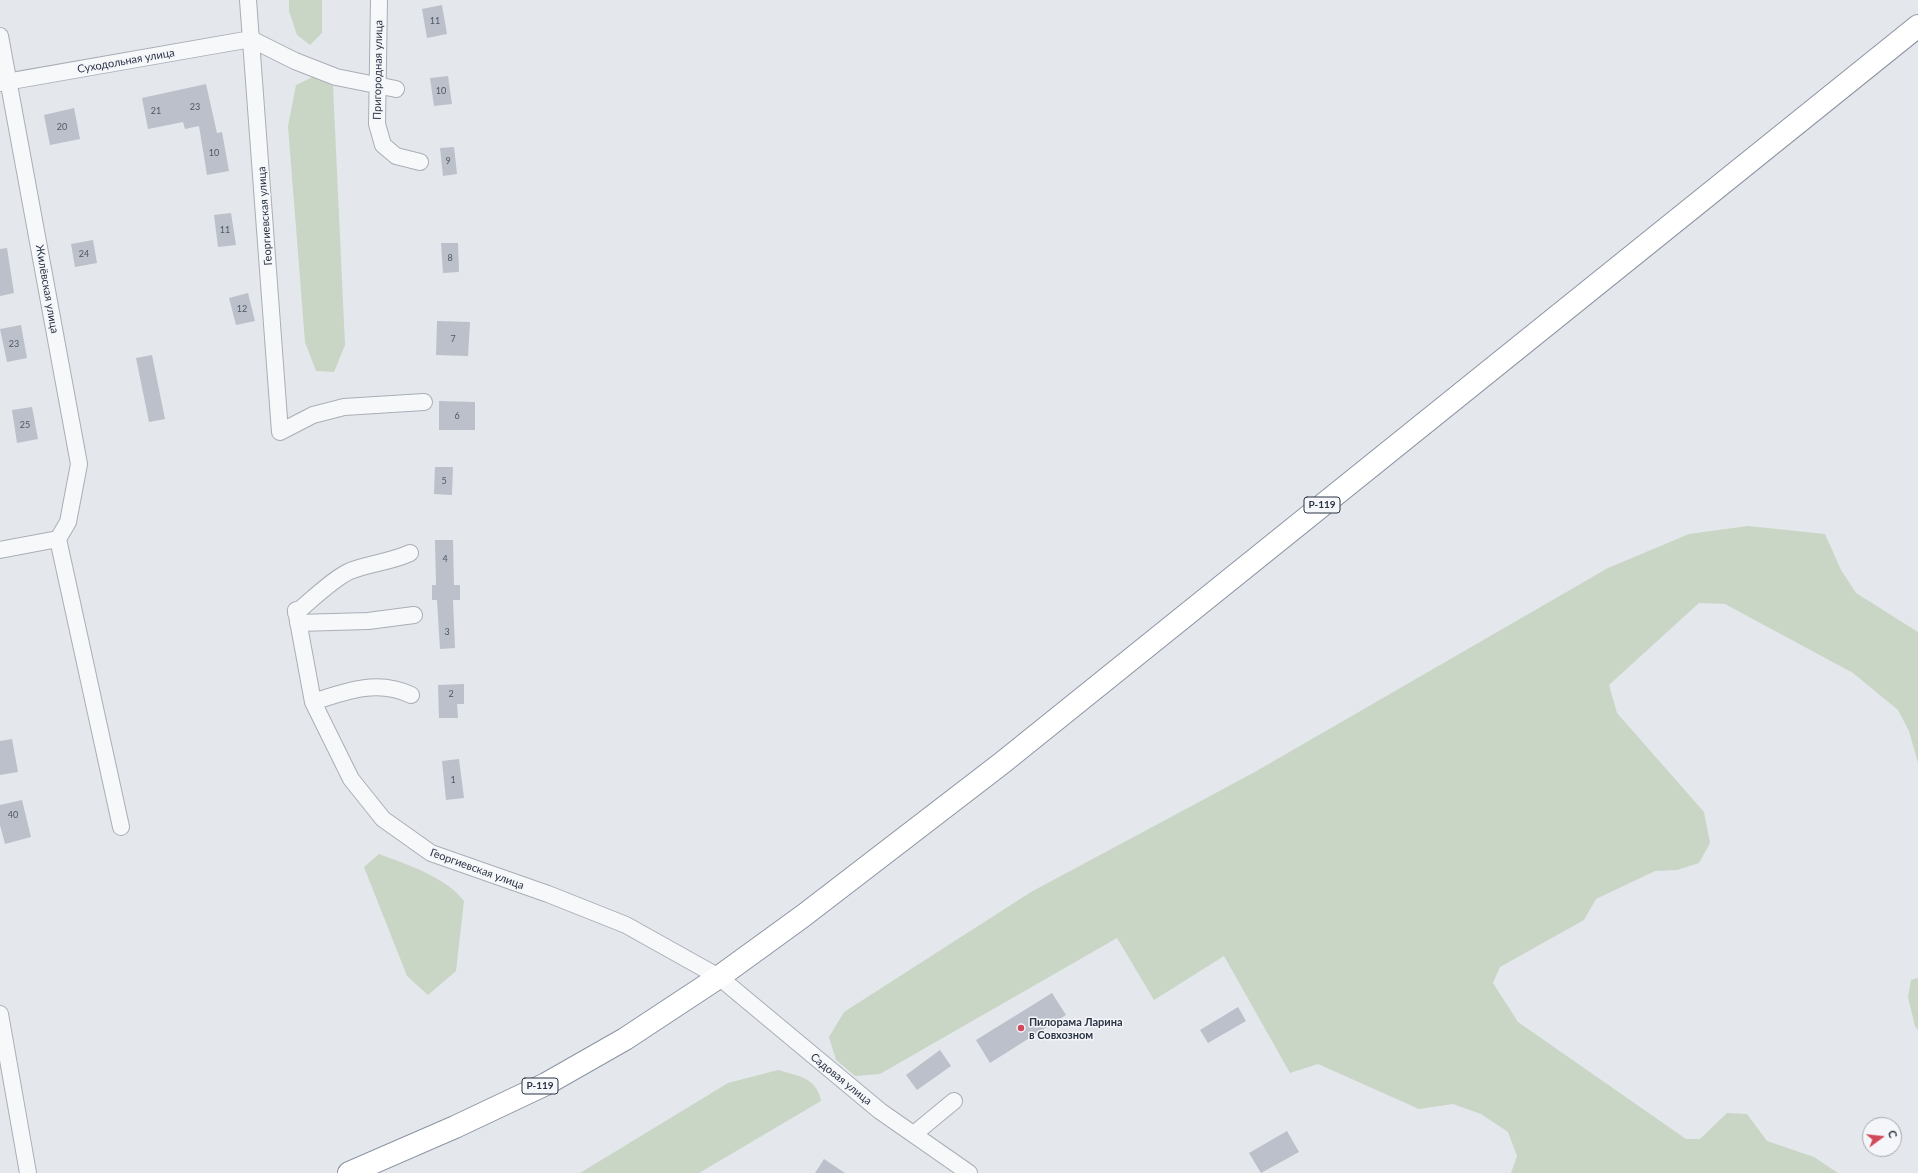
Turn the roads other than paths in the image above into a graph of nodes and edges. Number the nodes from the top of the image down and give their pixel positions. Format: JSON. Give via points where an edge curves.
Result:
{"nodes":[{"id":1,"x":248,"y":0,"type":"edge"},
{"id":2,"x":379,"y":0,"type":"edge"},
{"id":3,"x":1918,"y":26,"type":"edge"},
{"id":4,"x":0,"y":36,"type":"edge"},
{"id":5,"x":251,"y":39,"type":"junction"},
{"id":6,"x":4,"y":82,"type":"edge"},
{"id":7,"x":378,"y":85,"type":"junction"},
{"id":8,"x":396,"y":89,"type":"dead end"},
{"id":9,"x":420,"y":162,"type":"dead end"},
{"id":10,"x":424,"y":402,"type":"dead end"},
{"id":11,"x":58,"y":539,"type":"junction"},
{"id":12,"x":0,"y":550,"type":"edge"},
{"id":13,"x":410,"y":553,"type":"dead end"},
{"id":14,"x":297,"y":615,"type":"junction"},
{"id":15,"x":414,"y":615,"type":"dead end"},
{"id":16,"x":411,"y":695,"type":"dead end"},
{"id":17,"x":313,"y":702,"type":"junction"},
{"id":18,"x":120,"y":827,"type":"dead end"},
{"id":19,"x":719,"y":977,"type":"junction"},
{"id":20,"x":0,"y":1014,"type":"edge"},
{"id":21,"x":954,"y":1102,"type":"dead end"},
{"id":22,"x":914,"y":1134,"type":"junction"},
{"id":23,"x":353,"y":1172,"type":"edge"},
{"id":24,"x":28,"y":1173,"type":"edge"},
{"id":25,"x":969,"y":1173,"type":"edge"}],
"edges":[{"from":1,"to":5,"type":"street","name":"Георгиевская улица"},
{"from":2,"to":7,"type":"street","name":"Пригородная улица"},
{"from":3,"to":19,"type":"highway","number":"Р-119","via":[[1002,763],[803,916]]},
{"from":4,"to":6,"type":"street","name":"Жилёвская улица"},
{"from":5,"to":6,"type":"street","name":"Суходольная улица"},
{"from":5,"to":7,"type":"street","via":[[295,61],[336,77]]},
{"from":5,"to":10,"type":"street","name":"Георгиевская улица","via":[[280,432],[313,415],[344,407]]},
{"from":6,"to":11,"type":"street","name":"Жилёвская улица","via":[[79,464],[68,522]]},
{"from":7,"to":8,"type":"street"},
{"from":7,"to":9,"type":"street","name":"Пригородная улица","via":[[377,124],[383,145],[396,156]]},
{"from":11,"to":12,"type":"street"},
{"from":11,"to":18,"type":"street"},
{"from":13,"to":14,"type":"street","via":[[350,571],[317,595]]},
{"from":14,"to":15,"type":"street","via":[[368,621]]},
{"from":14,"to":17,"type":"street","name":"Георгиевская улица"},
{"from":16,"to":17,"type":"street","via":[[391,688],[376,687],[349,691]]},
{"from":17,"to":19,"type":"street","name":"Георгиевская улица","via":[[356,784],[383,819],[431,853],[548,894],[626,925]]},
{"from":19,"to":22,"type":"street","name":"Садовая улица","via":[[880,1111]]},
{"from":19,"to":23,"type":"highway","number":"Р-119","via":[[625,1039],[546,1084]]},
{"from":20,"to":24,"type":"street"},
{"from":21,"to":22,"type":"street"},
{"from":22,"to":25,"type":"street","name":"Садовая улица"}]}
